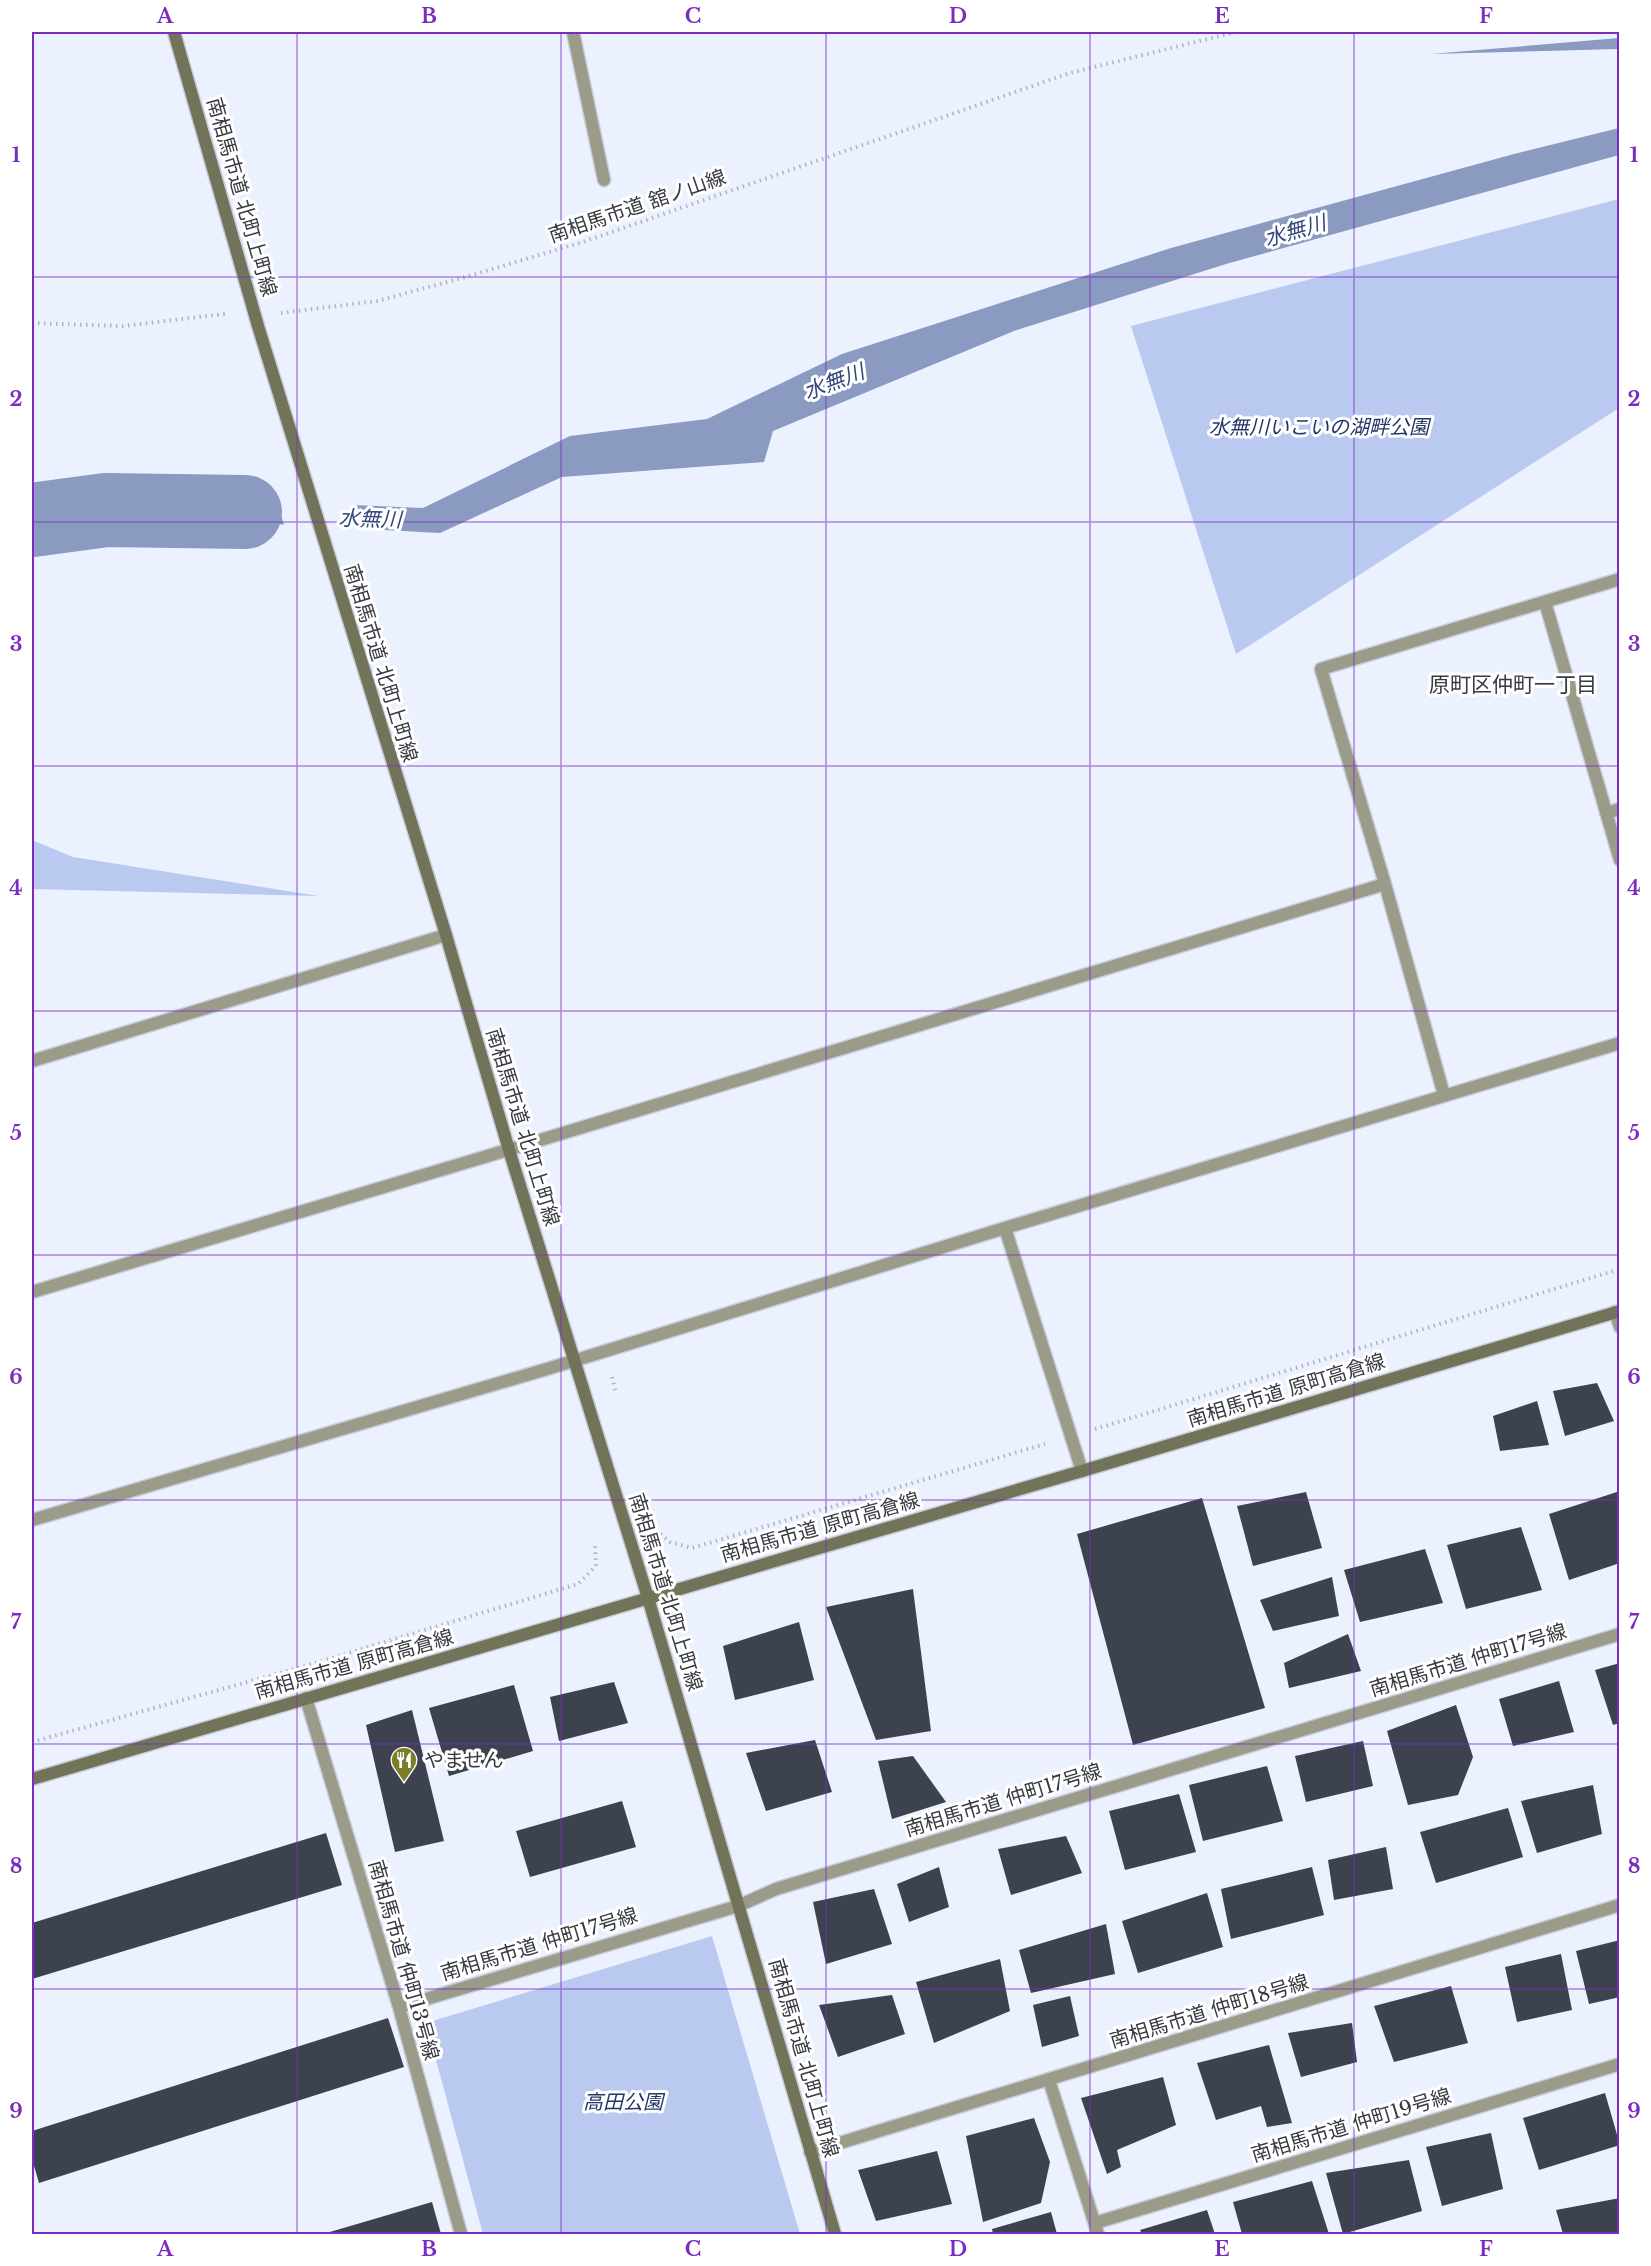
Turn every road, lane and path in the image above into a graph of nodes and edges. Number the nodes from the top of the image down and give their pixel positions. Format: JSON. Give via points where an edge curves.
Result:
{"nodes":[{"id":1,"x":174,"y":32,"type":"edge"},
{"id":2,"x":573,"y":32,"type":"edge"},
{"id":3,"x":1236,"y":32,"type":"edge"},
{"id":4,"x":604,"y":180,"type":"dead end"},
{"id":5,"x":254,"y":311,"type":"junction"},
{"id":6,"x":32,"y":323,"type":"edge"},
{"id":7,"x":1620,"y":579,"type":"edge"},
{"id":8,"x":1545,"y":602,"type":"junction"},
{"id":9,"x":1620,"y":809,"type":"edge"},
{"id":10,"x":1606,"y":813,"type":"junction"},
{"id":11,"x":1620,"y":860,"type":"edge"},
{"id":12,"x":1385,"y":884,"type":"junction"},
{"id":13,"x":446,"y":935,"type":"junction"},
{"id":14,"x":1620,"y":1043,"type":"edge"},
{"id":15,"x":32,"y":1061,"type":"edge"},
{"id":16,"x":1444,"y":1095,"type":"junction"},
{"id":17,"x":508,"y":1150,"type":"junction"},
{"id":18,"x":1005,"y":1228,"type":"junction"},
{"id":19,"x":1620,"y":1269,"type":"edge"},
{"id":20,"x":32,"y":1292,"type":"edge"},
{"id":21,"x":1617,"y":1311,"type":"edge"},
{"id":22,"x":1620,"y":1327,"type":"edge"},
{"id":23,"x":604,"y":1352,"type":"junction"},
{"id":24,"x":575,"y":1361,"type":"junction"},
{"id":25,"x":618,"y":1400,"type":"dead end"},
{"id":26,"x":1071,"y":1437,"type":"junction"},
{"id":27,"x":1082,"y":1471,"type":"junction"},
{"id":28,"x":32,"y":1520,"type":"edge"},
{"id":29,"x":655,"y":1529,"type":"dead end"},
{"id":30,"x":595,"y":1544,"type":"dead end"},
{"id":31,"x":648,"y":1598,"type":"junction"},
{"id":32,"x":1620,"y":1634,"type":"edge"},
{"id":33,"x":306,"y":1698,"type":"junction"},
{"id":34,"x":32,"y":1742,"type":"edge"},
{"id":35,"x":32,"y":1779,"type":"edge"},
{"id":36,"x":1620,"y":1905,"type":"edge"},
{"id":37,"x":738,"y":1906,"type":"junction"},
{"id":38,"x":399,"y":2007,"type":"junction"},
{"id":39,"x":1620,"y":2064,"type":"edge"},
{"id":40,"x":1049,"y":2080,"type":"junction"},
{"id":41,"x":810,"y":2152,"type":"junction"},
{"id":42,"x":1096,"y":2229,"type":"edge"},
{"id":43,"x":460,"y":2235,"type":"edge"},
{"id":44,"x":836,"y":2235,"type":"edge"}],
"edges":[{"from":1,"to":5,"type":"street","name":"南相馬市道 北町上町線"},
{"from":2,"to":4,"type":"street"},
{"from":3,"to":5,"type":"path","name":"南相馬市道 舘ノ山線","via":[[1070,73],[583,242],[458,279],[376,301],[279,313]]},
{"from":5,"to":6,"type":"path","name":"南相馬市道 舘ノ山線","via":[[123,326]]},
{"from":5,"to":13,"type":"street","name":"南相馬市道 北町上町線"},
{"from":7,"to":8,"type":"street"},
{"from":8,"to":10,"type":"street"},
{"from":8,"to":12,"type":"street","via":[[1321,669]]},
{"from":9,"to":10,"type":"street"},
{"from":10,"to":11,"type":"street"},
{"from":12,"to":16,"type":"street"},
{"from":12,"to":17,"type":"street"},
{"from":13,"to":15,"type":"street"},
{"from":13,"to":17,"type":"street","name":"南相馬市道 北町上町線"},
{"from":14,"to":16,"type":"street"},
{"from":16,"to":18,"type":"street"},
{"from":17,"to":20,"type":"street"},
{"from":17,"to":24,"type":"street","name":"南相馬市道 北町上町線"},
{"from":18,"to":23,"type":"street"},
{"from":18,"to":26,"type":"street"},
{"from":19,"to":26,"type":"path"},
{"from":21,"to":22,"type":"street"},
{"from":21,"to":27,"type":"street","name":"南相馬市道 原町高倉線"},
{"from":23,"to":24,"type":"street"},
{"from":23,"to":25,"type":"path"},
{"from":24,"to":28,"type":"street"},
{"from":24,"to":31,"type":"street","name":"南相馬市道 北町上町線"},
{"from":26,"to":27,"type":"street"},
{"from":26,"to":29,"type":"path","via":[[692,1548],[670,1542]]},
{"from":27,"to":31,"type":"street","name":"南相馬市道 原町高倉線"},
{"from":30,"to":34,"type":"path","via":[[596,1566],[578,1584]]},
{"from":31,"to":33,"type":"street","name":"南相馬市道 原町高倉線"},
{"from":31,"to":37,"type":"street","name":"南相馬市道 北町上町線"},
{"from":32,"to":37,"type":"street","name":"南相馬市道 仲町17号線","via":[[776,1889]]},
{"from":33,"to":35,"type":"street","name":"南相馬市道 原町高倉線"},
{"from":33,"to":38,"type":"street","name":"南相馬市道 仲町13号線"},
{"from":36,"to":40,"type":"street","name":"南相馬市道 仲町18号線"},
{"from":37,"to":38,"type":"street","name":"南相馬市道 仲町17号線"},
{"from":37,"to":41,"type":"street","name":"南相馬市道 北町上町線"},
{"from":38,"to":43,"type":"street","name":"南相馬市道 仲町13号線"},
{"from":39,"to":42,"type":"street","name":"南相馬市道 仲町19号線"},
{"from":40,"to":41,"type":"street","name":"南相馬市道 仲町18号線"},
{"from":40,"to":42,"type":"street"},
{"from":41,"to":44,"type":"street","name":"南相馬市道 北町上町線"}]}
